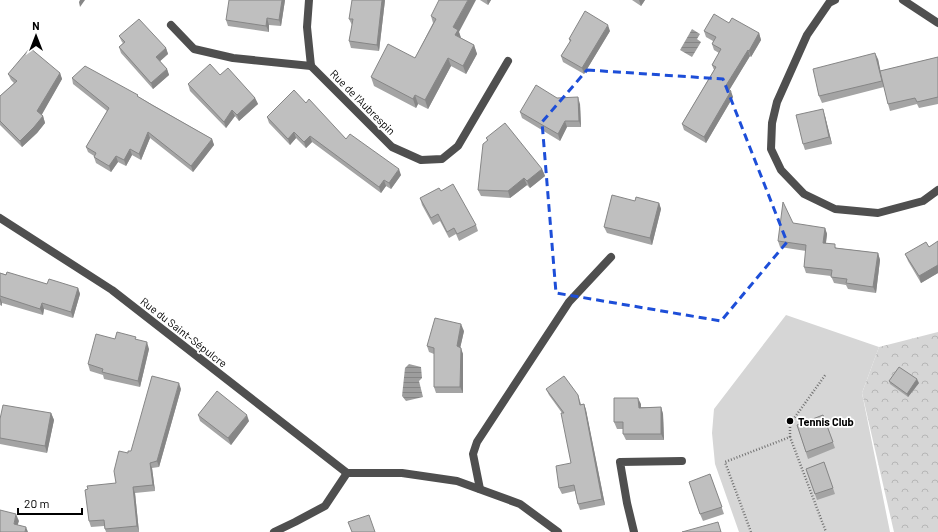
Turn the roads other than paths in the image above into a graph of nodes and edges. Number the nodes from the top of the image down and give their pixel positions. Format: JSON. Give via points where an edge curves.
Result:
{"nodes":[{"id":1,"x":309,"y":0,"type":"edge"},
{"id":2,"x":835,"y":0,"type":"edge"},
{"id":3,"x":903,"y":0,"type":"edge"},
{"id":4,"x":938,"y":22,"type":"edge"},
{"id":5,"x":171,"y":25,"type":"dead end"},
{"id":6,"x":508,"y":61,"type":"dead end"},
{"id":7,"x":311,"y":66,"type":"junction"},
{"id":8,"x":938,"y":190,"type":"edge"},
{"id":9,"x":0,"y":218,"type":"edge"},
{"id":10,"x":611,"y":257,"type":"dead end"},
{"id":11,"x":682,"y":461,"type":"dead end"},
{"id":12,"x":347,"y":473,"type":"junction"},
{"id":13,"x":480,"y":489,"type":"junction"},
{"id":14,"x":274,"y":532,"type":"edge"},
{"id":15,"x":558,"y":532,"type":"edge"},
{"id":16,"x":634,"y":532,"type":"edge"}],
"edges":[{"from":1,"to":7,"type":"street","via":[[307,27]]},
{"from":2,"to":8,"type":"street","via":[[830,3],[807,35],[777,102],[772,123],[771,149],[781,170],[804,194],[835,209],[878,213],[923,201]]},
{"from":3,"to":4,"type":"street"},
{"from":5,"to":7,"type":"street","via":[[194,50],[233,58]]},
{"from":6,"to":7,"type":"street","name":"Rue de l'Aubrespin","via":[[458,146],[442,160],[421,160],[392,147]]},
{"from":9,"to":12,"type":"street","name":"Rue du Saint-Sépulcre","via":[[112,290]]},
{"from":10,"to":13,"type":"street","via":[[569,302],[476,442],[473,454]]},
{"from":11,"to":16,"type":"street","via":[[620,462]]},
{"from":12,"to":13,"type":"street","via":[[402,473],[457,481]]},
{"from":12,"to":14,"type":"street","via":[[325,506]]},
{"from":13,"to":15,"type":"street","via":[[520,504]]}]}
